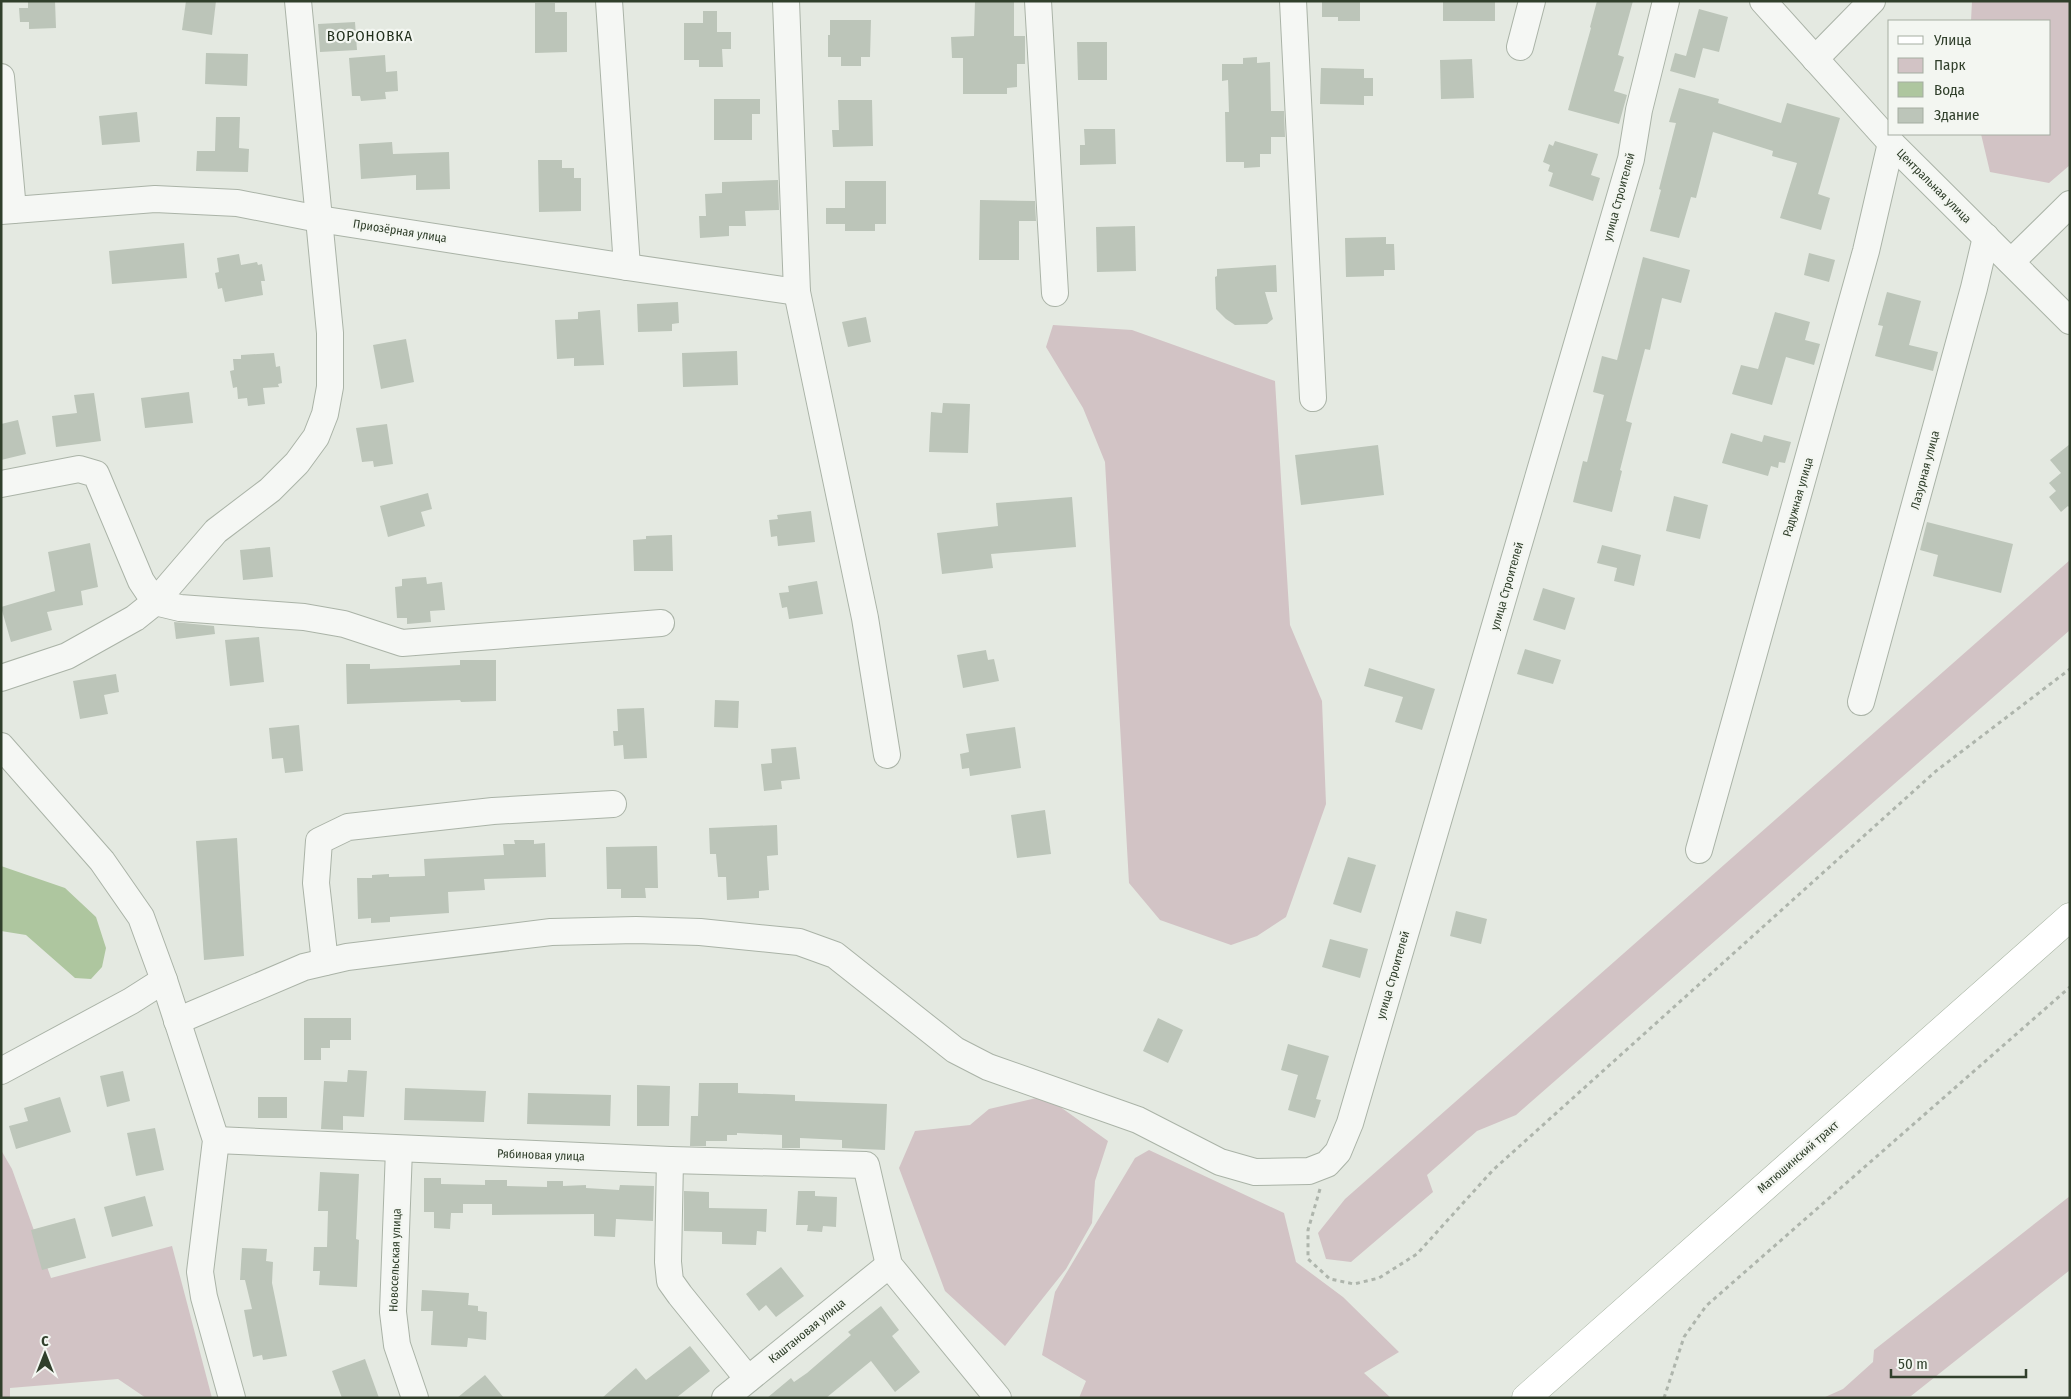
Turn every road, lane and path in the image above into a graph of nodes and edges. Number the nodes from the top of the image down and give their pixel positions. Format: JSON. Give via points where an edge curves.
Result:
{"nodes":[{"id":1,"x":298,"y":1,"type":"edge"},
{"id":2,"x":610,"y":1,"type":"edge"},
{"id":3,"x":786,"y":1,"type":"edge"},
{"id":4,"x":1038,"y":1,"type":"edge"},
{"id":5,"x":1293,"y":1,"type":"edge"},
{"id":6,"x":1532,"y":1,"type":"edge"},
{"id":7,"x":1666,"y":1,"type":"edge"},
{"id":8,"x":1763,"y":1,"type":"edge"},
{"id":9,"x":1872,"y":1,"type":"edge"},
{"id":10,"x":1520,"y":47,"type":"dead end"},
{"id":11,"x":1815,"y":59,"type":"junction"},
{"id":12,"x":1,"y":77,"type":"edge"},
{"id":13,"x":1891,"y":143,"type":"junction"},
{"id":14,"x":2070,"y":204,"type":"edge"},
{"id":15,"x":7,"y":210,"type":"edge"},
{"id":16,"x":319,"y":219,"type":"junction"},
{"id":17,"x":1986,"y":237,"type":"junction"},
{"id":18,"x":2011,"y":262,"type":"junction"},
{"id":19,"x":627,"y":267,"type":"junction"},
{"id":20,"x":797,"y":292,"type":"junction"},
{"id":21,"x":1055,"y":293,"type":"dead end"},
{"id":22,"x":2070,"y":321,"type":"edge"},
{"id":23,"x":1313,"y":398,"type":"dead end"},
{"id":24,"x":1,"y":484,"type":"edge"},
{"id":25,"x":155,"y":602,"type":"junction"},
{"id":26,"x":661,"y":623,"type":"dead end"},
{"id":27,"x":2070,"y":669,"type":"edge"},
{"id":28,"x":1,"y":678,"type":"edge"},
{"id":29,"x":1861,"y":702,"type":"dead end"},
{"id":30,"x":1,"y":746,"type":"edge"},
{"id":31,"x":887,"y":754,"type":"dead end"},
{"id":32,"x":613,"y":804,"type":"dead end"},
{"id":33,"x":1700,"y":850,"type":"dead end"},
{"id":34,"x":2070,"y":917,"type":"edge"},
{"id":35,"x":325,"y":962,"type":"junction"},
{"id":36,"x":164,"y":980,"type":"junction"},
{"id":37,"x":2070,"y":987,"type":"edge"},
{"id":38,"x":177,"y":1021,"type":"junction"},
{"id":39,"x":1,"y":1071,"type":"edge"},
{"id":40,"x":216,"y":1140,"type":"junction"},
{"id":41,"x":399,"y":1149,"type":"junction"},
{"id":42,"x":670,"y":1160,"type":"junction"},
{"id":43,"x":1327,"y":1164,"type":"junction"},
{"id":44,"x":890,"y":1265,"type":"junction"},
{"id":45,"x":748,"y":1379,"type":"junction"},
{"id":46,"x":232,"y":1398,"type":"edge"},
{"id":47,"x":415,"y":1398,"type":"edge"},
{"id":48,"x":725,"y":1398,"type":"edge"},
{"id":49,"x":998,"y":1398,"type":"edge"},
{"id":50,"x":1526,"y":1398,"type":"edge"},
{"id":51,"x":1664,"y":1398,"type":"edge"}],
"edges":[{"from":1,"to":16,"type":"street"},
{"from":2,"to":19,"type":"street"},
{"from":3,"to":20,"type":"street"},
{"from":4,"to":21,"type":"street"},
{"from":5,"to":23,"type":"street"},
{"from":6,"to":10,"type":"street"},
{"from":7,"to":43,"type":"street","name":"улица Строителей","via":[[1639,110],[1631,159],[1370,1056],[1350,1123],[1338,1152]]},
{"from":8,"to":11,"type":"street","name":"Центральная улица"},
{"from":9,"to":11,"type":"street"},
{"from":11,"to":13,"type":"street","name":"Центральная улица"},
{"from":12,"to":15,"type":"street"},
{"from":13,"to":17,"type":"street","name":"Центральная улица"},
{"from":13,"to":33,"type":"street","name":"Радужная улица","via":[[1866,251]]},
{"from":14,"to":18,"type":"street"},
{"from":15,"to":16,"type":"street","name":"Приозёрная улица","via":[[155,199],[237,203]]},
{"from":16,"to":19,"type":"street","name":"Приозёрная улица"},
{"from":16,"to":25,"type":"street","via":[[330,333],[330,387],[316,438],[270,490],[216,530]]},
{"from":17,"to":18,"type":"street","name":"Центральная улица"},
{"from":17,"to":29,"type":"street","name":"Лазурная улица"},
{"from":18,"to":22,"type":"street","name":"Центральная улица"},
{"from":19,"to":20,"type":"street","name":"Приозёрная улица"},
{"from":20,"to":31,"type":"street","via":[[866,618]]},
{"from":24,"to":25,"type":"street","via":[[79,469],[96,474],[141,581]]},
{"from":25,"to":26,"type":"street","via":[[180,608],[304,617],[344,624],[402,643]]},
{"from":25,"to":28,"type":"street","via":[[135,618],[67,656]]},
{"from":27,"to":43,"type":"path","via":[[1936,771],[1493,1170],[1417,1254],[1379,1278],[1354,1284],[1330,1279],[1308,1259],[1308,1230]]},
{"from":30,"to":36,"type":"street","via":[[102,861],[141,917]]},
{"from":32,"to":35,"type":"street","via":[[493,811],[348,827],[319,841],[316,883]]},
{"from":34,"to":50,"type":"main road","name":"Матюшинский тракт"},
{"from":35,"to":38,"type":"street","via":[[304,967]]},
{"from":35,"to":43,"type":"street","via":[[551,932],[700,932],[799,942],[835,955],[955,1050],[988,1067],[1138,1120],[1220,1162],[1255,1172],[1309,1171]]},
{"from":36,"to":38,"type":"street"},
{"from":36,"to":39,"type":"street","via":[[131,1002]]},
{"from":37,"to":51,"type":"path","via":[[1706,1306],[1684,1337]]},
{"from":38,"to":40,"type":"street"},
{"from":40,"to":41,"type":"street","name":"Рябиновая улица"},
{"from":40,"to":46,"type":"street","via":[[200,1272]]},
{"from":41,"to":42,"type":"street","name":"Рябиновая улица"},
{"from":41,"to":47,"type":"street","name":"Новосельская улица","via":[[393,1312],[397,1345]]},
{"from":42,"to":44,"type":"street","name":"Рябиновая улица","via":[[866,1165]]},
{"from":42,"to":45,"type":"street","via":[[670,1280]]},
{"from":44,"to":45,"type":"street","name":"Каштановая улица"},
{"from":44,"to":49,"type":"street"},
{"from":45,"to":48,"type":"street","name":"Каштановая улица"}]}
